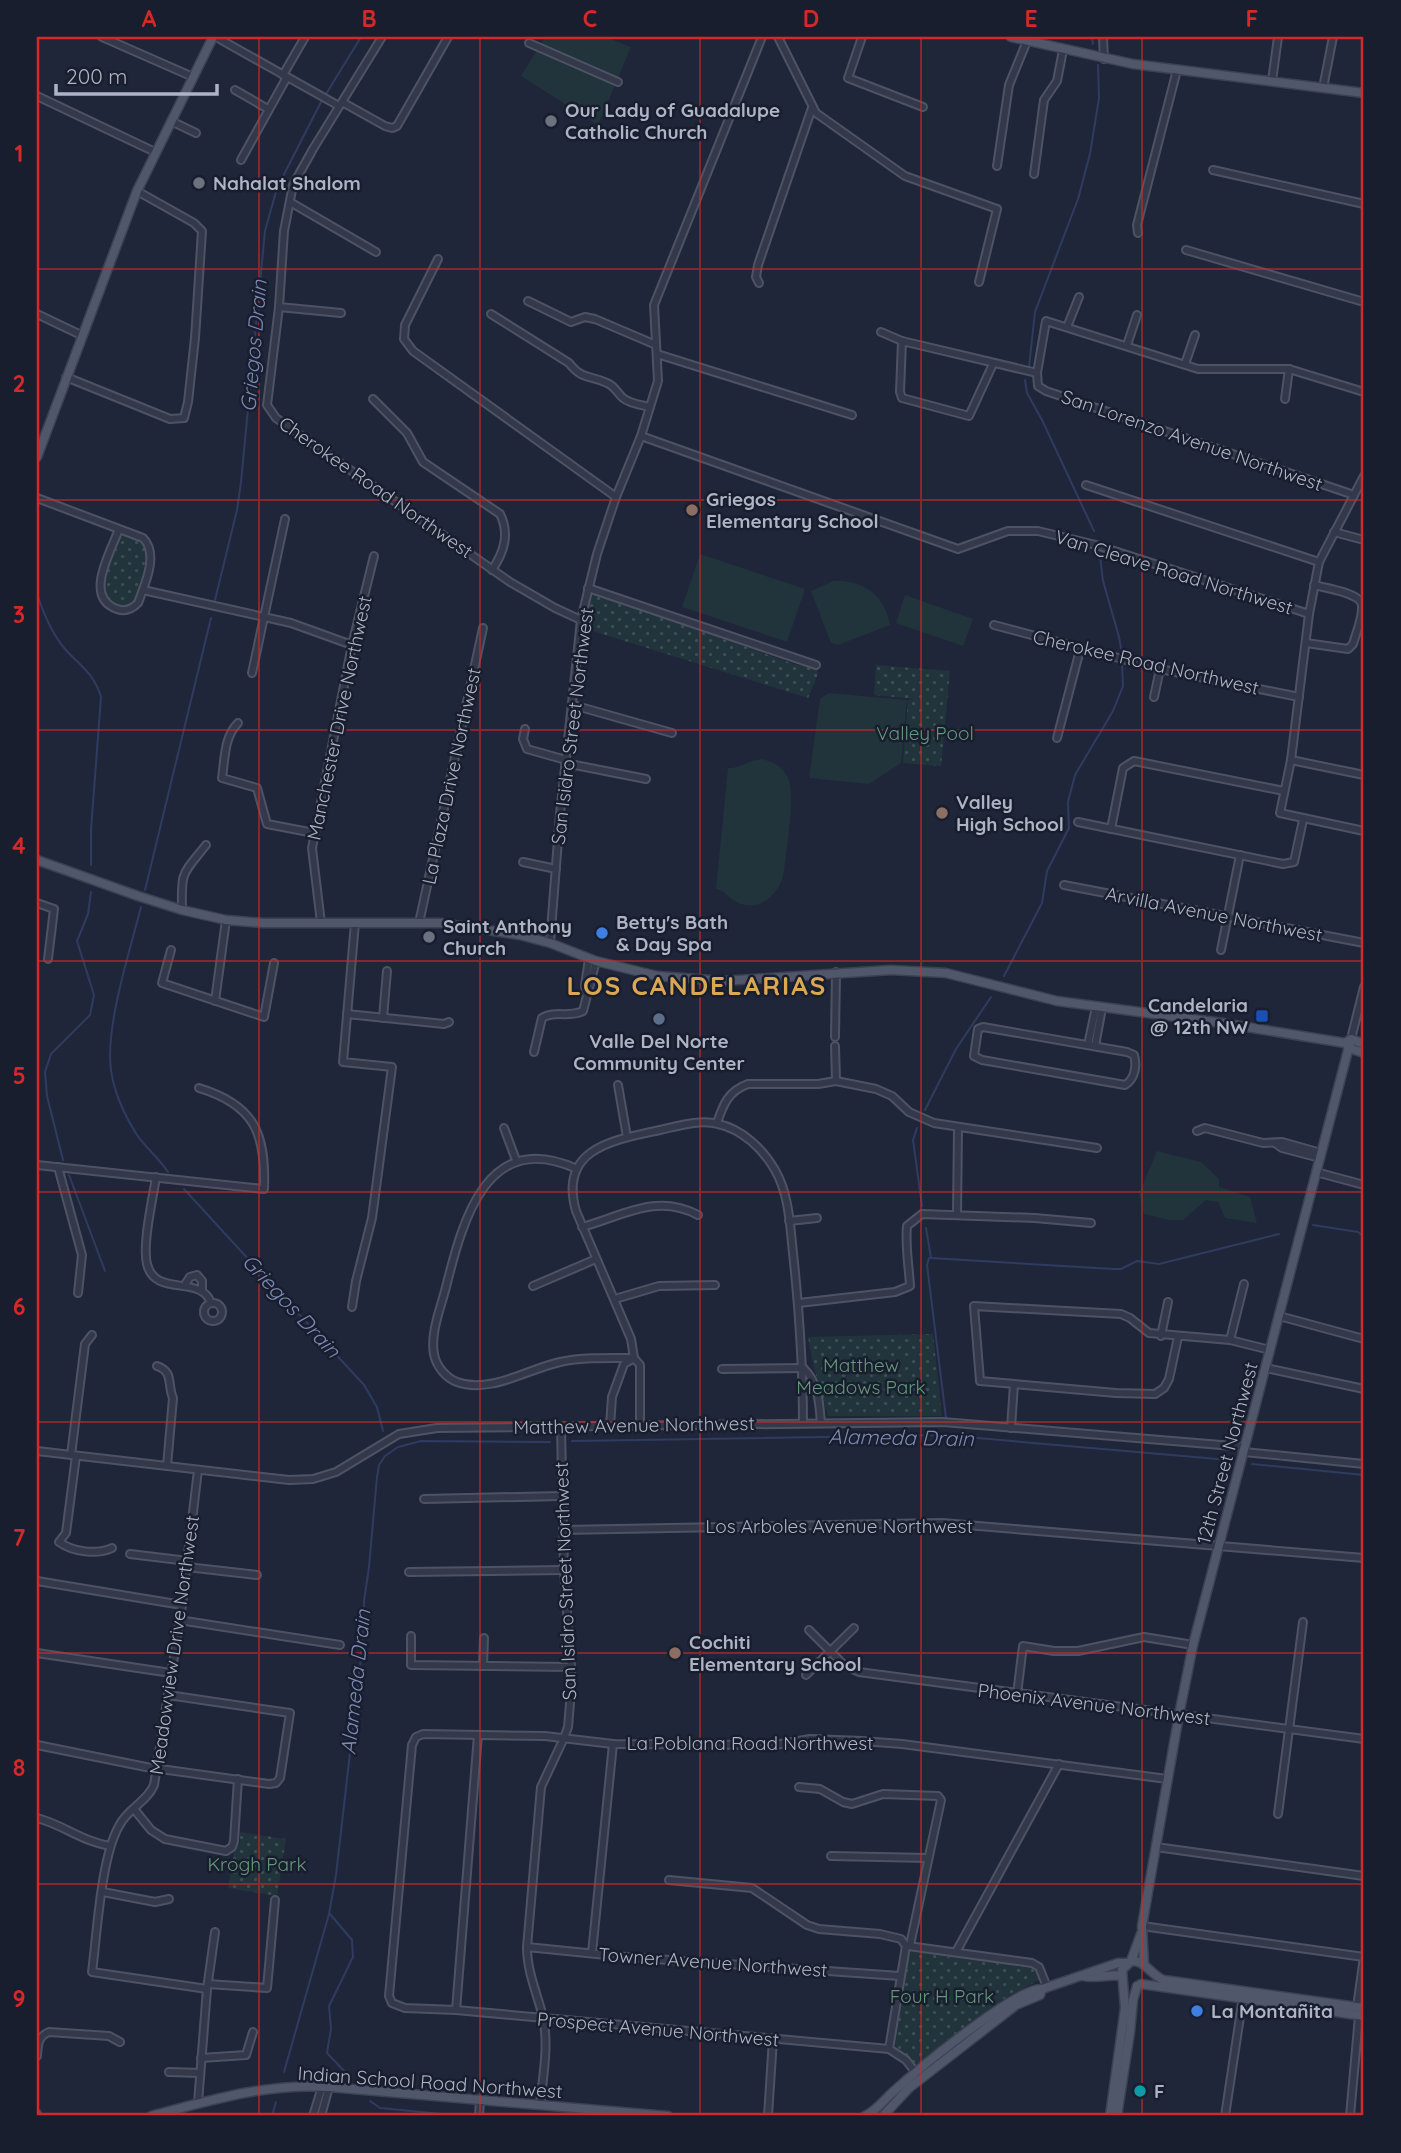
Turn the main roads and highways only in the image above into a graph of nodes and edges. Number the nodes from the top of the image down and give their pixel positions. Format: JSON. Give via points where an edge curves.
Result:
{"nodes":[{"id":1,"x":215,"y":37,"type":"edge"},
{"id":2,"x":1015,"y":37,"type":"edge"},
{"id":3,"x":1364,"y":93,"type":"edge"},
{"id":4,"x":37,"y":457,"type":"edge"},
{"id":5,"x":37,"y":860,"type":"edge"},
{"id":6,"x":1348,"y":1044,"type":"junction"},
{"id":7,"x":1364,"y":1044,"type":"edge"},
{"id":8,"x":1364,"y":1053,"type":"edge"},
{"id":9,"x":1142,"y":1929,"type":"junction"},
{"id":10,"x":1129,"y":1962,"type":"junction"},
{"id":11,"x":1146,"y":1967,"type":"junction"},
{"id":12,"x":1083,"y":1976,"type":"junction"},
{"id":13,"x":1123,"y":1978,"type":"junction"},
{"id":14,"x":1139,"y":1985,"type":"junction"},
{"id":15,"x":1045,"y":1988,"type":"junction"},
{"id":16,"x":1243,"y":1996,"type":"junction"},
{"id":17,"x":1361,"y":2012,"type":"edge"},
{"id":18,"x":646,"y":2115,"type":"edge"},
{"id":19,"x":151,"y":2116,"type":"edge"},
{"id":20,"x":668,"y":2116,"type":"edge"},
{"id":21,"x":865,"y":2116,"type":"edge"},
{"id":22,"x":883,"y":2116,"type":"edge"},
{"id":23,"x":1111,"y":2116,"type":"edge"},
{"id":24,"x":1117,"y":2116,"type":"edge"}],
"edges":[{"from":1,"to":4,"type":"main road","via":[[137,191]]},
{"from":2,"to":3,"type":"main road","via":[[1104,59]]},
{"from":5,"to":6,"type":"main road","via":[[182,910],[226,920],[467,926],[550,943],[592,960],[657,976],[694,981],[891,970],[946,974],[1099,1007]]},
{"from":6,"to":7,"type":"main road"},
{"from":6,"to":8,"type":"main road"},
{"from":6,"to":9,"type":"main road","name":"12th Street Northwest","via":[[1193,1646]]},
{"from":9,"to":10,"type":"main road","name":"12th Street Northwest"},
{"from":9,"to":11,"type":"main road","name":"12th Street Northwest"},
{"from":10,"to":11,"type":"main road","via":[[1139,1961]]},
{"from":10,"to":12,"type":"main road"},
{"from":10,"to":13,"type":"main road","via":[[1122,1970]]},
{"from":11,"to":14,"type":"main road","via":[[1147,1978]]},
{"from":11,"to":16,"type":"main road","via":[[1164,1980]]},
{"from":12,"to":13,"type":"main road"},
{"from":12,"to":15,"type":"main road"},
{"from":13,"to":14,"type":"main road"},
{"from":13,"to":23,"type":"main road","via":[[1125,2008]]},
{"from":14,"to":16,"type":"main road"},
{"from":14,"to":24,"type":"main road"},
{"from":15,"to":21,"type":"main road","via":[[1015,1999],[987,2017]]},
{"from":15,"to":22,"type":"main road","via":[[909,2088]]},
{"from":16,"to":17,"type":"main road"},
{"from":18,"to":19,"type":"main road","name":"Indian School Road Northwest","via":[[291,2086]]},
{"from":18,"to":20,"type":"main road","name":"Indian School Road Northwest"}]}
